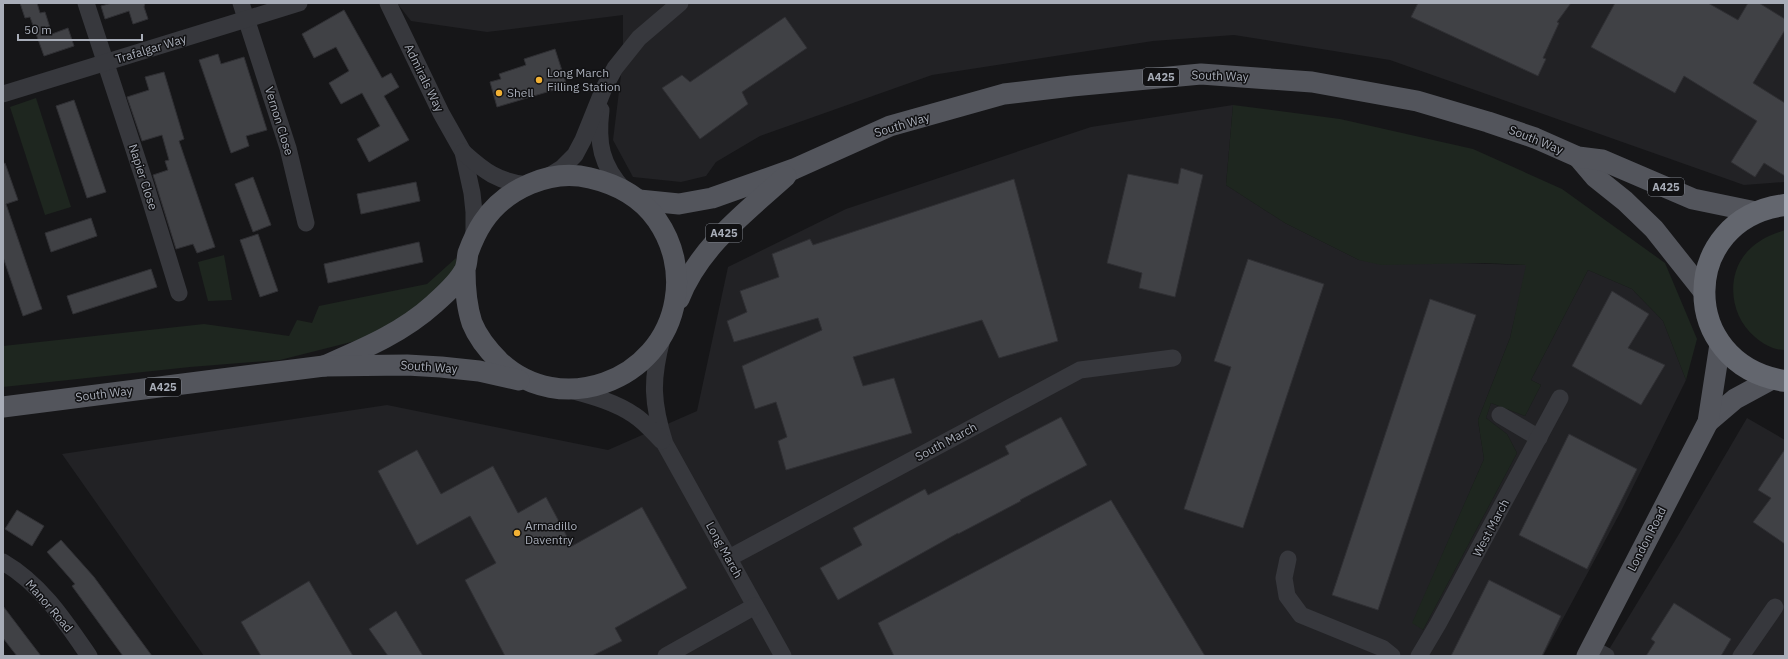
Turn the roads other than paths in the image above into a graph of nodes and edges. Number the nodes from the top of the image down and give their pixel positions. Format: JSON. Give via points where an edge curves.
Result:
{"nodes":[{"id":1,"x":86,"y":3,"type":"edge"},
{"id":2,"x":241,"y":3,"type":"edge"},
{"id":3,"x":299,"y":3,"type":"edge"},
{"id":4,"x":388,"y":3,"type":"edge"},
{"id":5,"x":680,"y":3,"type":"edge"},
{"id":6,"x":247,"y":20,"type":"junction"},
{"id":7,"x":105,"y":63,"type":"junction"},
{"id":8,"x":604,"y":88,"type":"junction"},
{"id":9,"x":3,"y":94,"type":"edge"},
{"id":10,"x":463,"y":152,"type":"junction"},
{"id":11,"x":1578,"y":157,"type":"junction"},
{"id":12,"x":794,"y":169,"type":"junction"},
{"id":13,"x":537,"y":182,"type":"junction"},
{"id":14,"x":631,"y":195,"type":"junction"},
{"id":15,"x":1785,"y":205,"type":"edge"},
{"id":16,"x":1756,"y":212,"type":"junction"},
{"id":17,"x":306,"y":223,"type":"dead end"},
{"id":18,"x":474,"y":238,"type":"junction"},
{"id":19,"x":465,"y":269,"type":"junction"},
{"id":20,"x":179,"y":292,"type":"dead end"},
{"id":21,"x":1704,"y":292,"type":"junction"},
{"id":22,"x":673,"y":312,"type":"junction"},
{"id":23,"x":662,"y":338,"type":"junction"},
{"id":24,"x":1720,"y":344,"type":"junction"},
{"id":25,"x":1173,"y":358,"type":"dead end"},
{"id":26,"x":324,"y":366,"type":"junction"},
{"id":27,"x":1778,"y":380,"type":"edge"},
{"id":28,"x":533,"y":383,"type":"junction"},
{"id":29,"x":569,"y":390,"type":"junction"},
{"id":30,"x":1560,"y":398,"type":"dead end"},
{"id":31,"x":3,"y":407,"type":"edge"},
{"id":32,"x":1500,"y":415,"type":"dead end"},
{"id":33,"x":1708,"y":422,"type":"junction"},
{"id":34,"x":1539,"y":438,"type":"junction"},
{"id":35,"x":665,"y":444,"type":"junction"},
{"id":36,"x":729,"y":558,"type":"junction"},
{"id":37,"x":1288,"y":559,"type":"dead end"},
{"id":38,"x":3,"y":562,"type":"edge"},
{"id":39,"x":756,"y":606,"type":"junction"},
{"id":40,"x":1775,"y":608,"type":"dead end"},
{"id":41,"x":1595,"y":653,"type":"edge"},
{"id":42,"x":89,"y":656,"type":"edge"},
{"id":43,"x":666,"y":656,"type":"edge"},
{"id":44,"x":784,"y":656,"type":"edge"},
{"id":45,"x":1392,"y":656,"type":"edge"},
{"id":46,"x":1419,"y":656,"type":"edge"},
{"id":47,"x":1741,"y":656,"type":"edge"}],
"edges":[{"from":1,"to":7,"type":"street","name":"Napier Close"},
{"from":2,"to":6,"type":"street","name":"Vernon Close"},
{"from":3,"to":6,"type":"street","name":"Trafalgar Way"},
{"from":4,"to":10,"type":"street","name":"Admirals Way","via":[[441,113]]},
{"from":5,"to":8,"type":"street","via":[[639,38],[615,68]]},
{"from":6,"to":7,"type":"street","name":"Trafalgar Way"},
{"from":6,"to":17,"type":"street","name":"Vernon Close","via":[[288,148]]},
{"from":7,"to":9,"type":"street","name":"Trafalgar Way"},
{"from":7,"to":20,"type":"street","name":"Napier Close"},
{"from":8,"to":13,"type":"street","via":[[575,155],[562,168]]},
{"from":8,"to":14,"type":"street","via":[[599,126],[600,143],[609,172]]},
{"from":10,"to":13,"type":"street","name":"Admirals Way","via":[[481,169],[492,175],[514,183]]},
{"from":10,"to":18,"type":"street","name":"Admirals Way","via":[[472,193]]},
{"from":11,"to":12,"type":"main road","name":"South Way","number":"A425","via":[[1535,138],[1418,101],[1312,82],[1201,74],[1004,94],[890,126]]},
{"from":11,"to":16,"type":"main road","name":"South Way","number":"A425","via":[[1602,160],[1693,199]]},
{"from":11,"to":21,"type":"main road","name":"South Way","number":"A425","via":[[1595,177],[1654,229]]},
{"from":12,"to":14,"type":"main road","name":"South Way","number":"A425","via":[[701,202],[679,204]]},
{"from":12,"to":22,"type":"main road","name":"South Way","number":"A425","via":[[708,249],[687,280]]},
{"from":13,"to":14,"type":"main road","via":[[566,176],[586,177],[606,181]]},
{"from":13,"to":18,"type":"main road","via":[[511,194],[496,207],[483,221]]},
{"from":14,"to":22,"type":"main road","via":[[656,218],[668,240],[676,263],[677,288]]},
{"from":15,"to":16,"type":"highway","via":[[1772,206]]},
{"from":16,"to":21,"type":"highway","via":[[1735,225],[1718,244],[1707,267]]},
{"from":18,"to":19,"type":"main road"},
{"from":19,"to":26,"type":"main road","name":"South Way","number":"A425","via":[[450,289],[416,319],[372,345]]},
{"from":19,"to":28,"type":"main road","via":[[465,298],[473,325],[488,350],[508,369]]},
{"from":21,"to":24,"type":"highway","via":[[1708,319]]},
{"from":22,"to":23,"type":"main road"},
{"from":23,"to":29,"type":"main road","via":[[644,360],[622,376],[597,386]]},
{"from":23,"to":35,"type":"street","name":"Long March","via":[[654,371],[654,387],[658,422]]},
{"from":24,"to":27,"type":"highway","via":[[1740,364]]},
{"from":24,"to":33,"type":"main road","name":"London Road"},
{"from":25,"to":36,"type":"street","name":"South March","via":[[1080,370]]},
{"from":26,"to":28,"type":"main road","name":"South Way","number":"A425","via":[[440,367],[479,371]]},
{"from":26,"to":31,"type":"main road","name":"South Way","number":"A425"},
{"from":27,"to":33,"type":"main road","name":"London Road","via":[[1735,399]]},
{"from":28,"to":29,"type":"main road"},
{"from":29,"to":35,"type":"street","name":"Long March","via":[[621,407],[635,415]]},
{"from":30,"to":34,"type":"street","name":"West March"},
{"from":32,"to":34,"type":"street"},
{"from":33,"to":41,"type":"main road","name":"London Road"},
{"from":34,"to":46,"type":"street","name":"West March"},
{"from":35,"to":36,"type":"street","name":"Long March"},
{"from":36,"to":39,"type":"street","name":"Long March"},
{"from":37,"to":45,"type":"street","via":[[1284,578],[1287,596],[1301,615],[1382,648]]},
{"from":38,"to":42,"type":"street","name":"Manor Road","via":[[30,580],[46,597]]},
{"from":39,"to":43,"type":"street"},
{"from":39,"to":44,"type":"street","name":"Long March"},
{"from":40,"to":47,"type":"street"}]}
